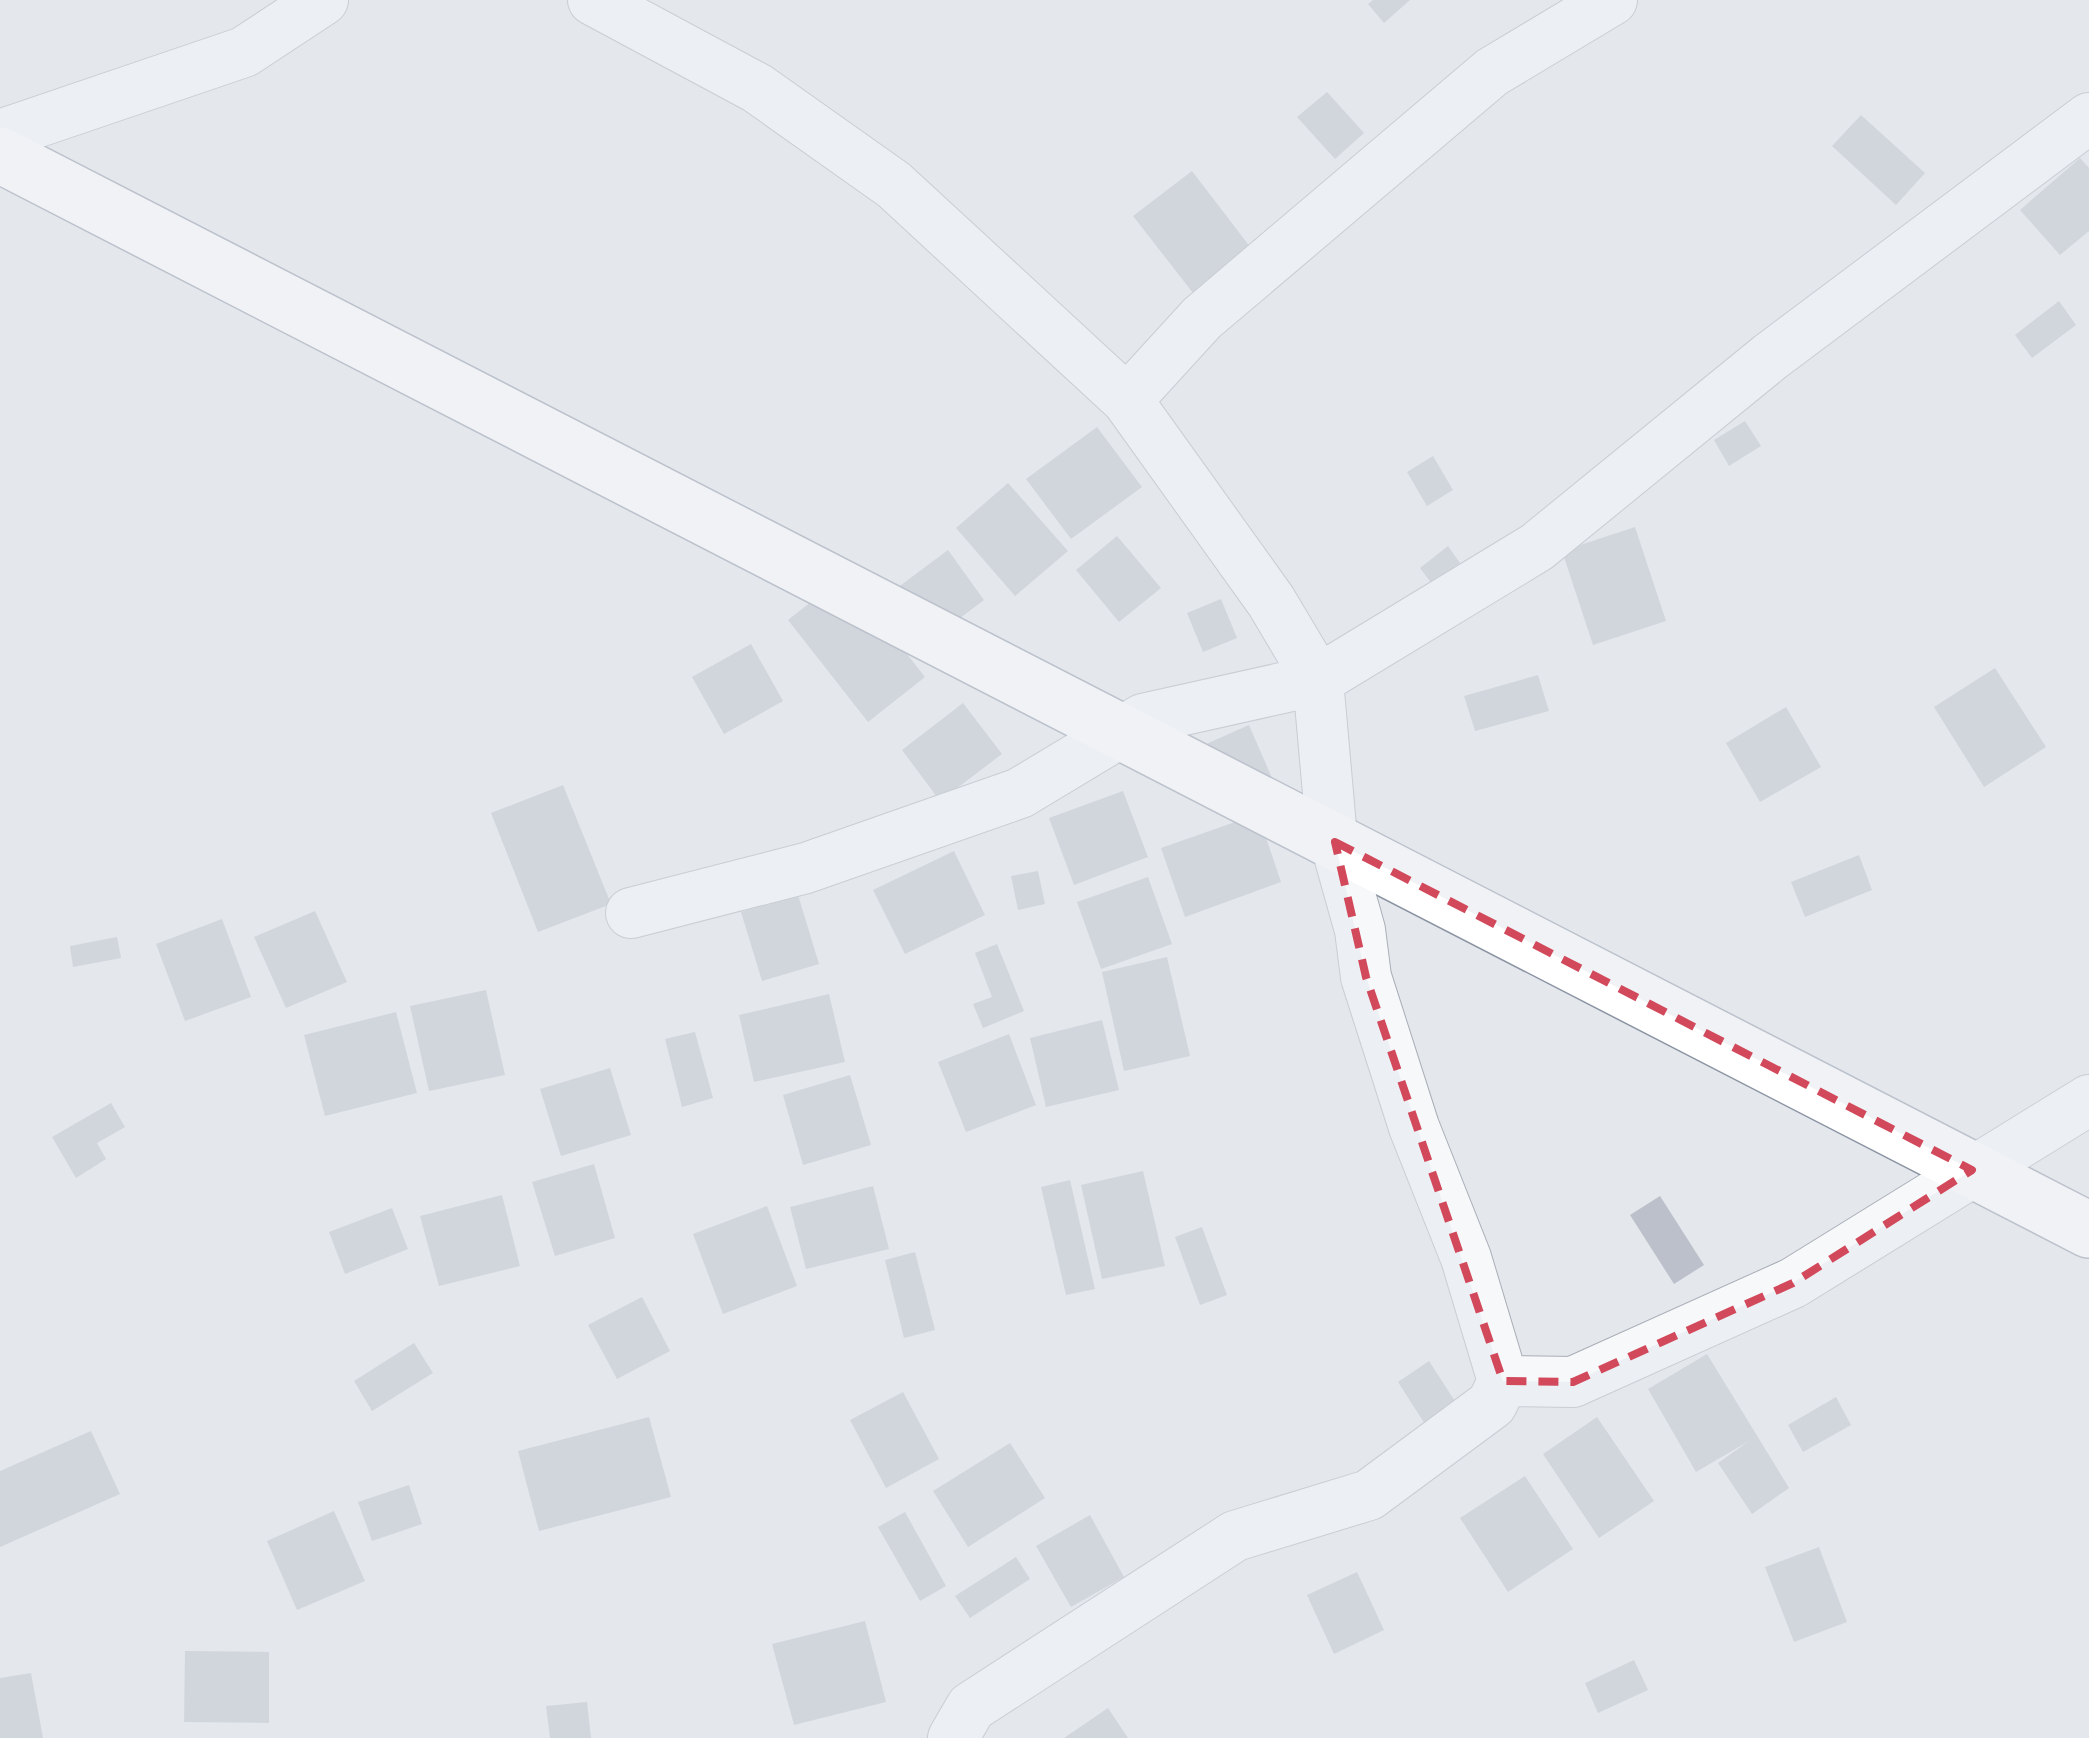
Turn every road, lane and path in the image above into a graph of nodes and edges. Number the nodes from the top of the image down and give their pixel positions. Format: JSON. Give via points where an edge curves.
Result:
{"nodes":[{"id":1,"x":323,"y":0,"type":"edge"},
{"id":2,"x":592,"y":0,"type":"edge"},
{"id":3,"x":1612,"y":0,"type":"edge"},
{"id":4,"x":2089,"y":118,"type":"edge"},
{"id":5,"x":0,"y":135,"type":"edge"},
{"id":6,"x":0,"y":155,"type":"edge"},
{"id":7,"x":1126,"y":400,"type":"junction"},
{"id":8,"x":1318,"y":680,"type":"junction"},
{"id":9,"x":631,"y":913,"type":"dead end"},
{"id":10,"x":2089,"y":1100,"type":"edge"},
{"id":11,"x":2089,"y":1230,"type":"edge"},
{"id":12,"x":1503,"y":1380,"type":"junction"},
{"id":13,"x":953,"y":1738,"type":"edge"}],
"edges":[{"from":1,"to":5,"type":"street","via":[[244,52]]},
{"from":2,"to":7,"type":"street","via":[[757,88],[894,185]]},
{"from":3,"to":7,"type":"street","via":[[1492,72],[1202,318]]},
{"from":4,"to":8,"type":"street","via":[[1770,357],[1536,548]]},
{"from":6,"to":11,"type":"highway"},
{"from":7,"to":8,"type":"street","via":[[1271,601]]},
{"from":8,"to":9,"type":"street","via":[[1143,719],[1020,793],[806,868]]},
{"from":8,"to":12,"type":"street","via":[[1331,827],[1366,977]]},
{"from":10,"to":12,"type":"street","via":[[1793,1283],[1573,1382]]},
{"from":12,"to":13,"type":"street","via":[[1492,1404],[1369,1496],[1235,1536],[971,1707]]}]}
